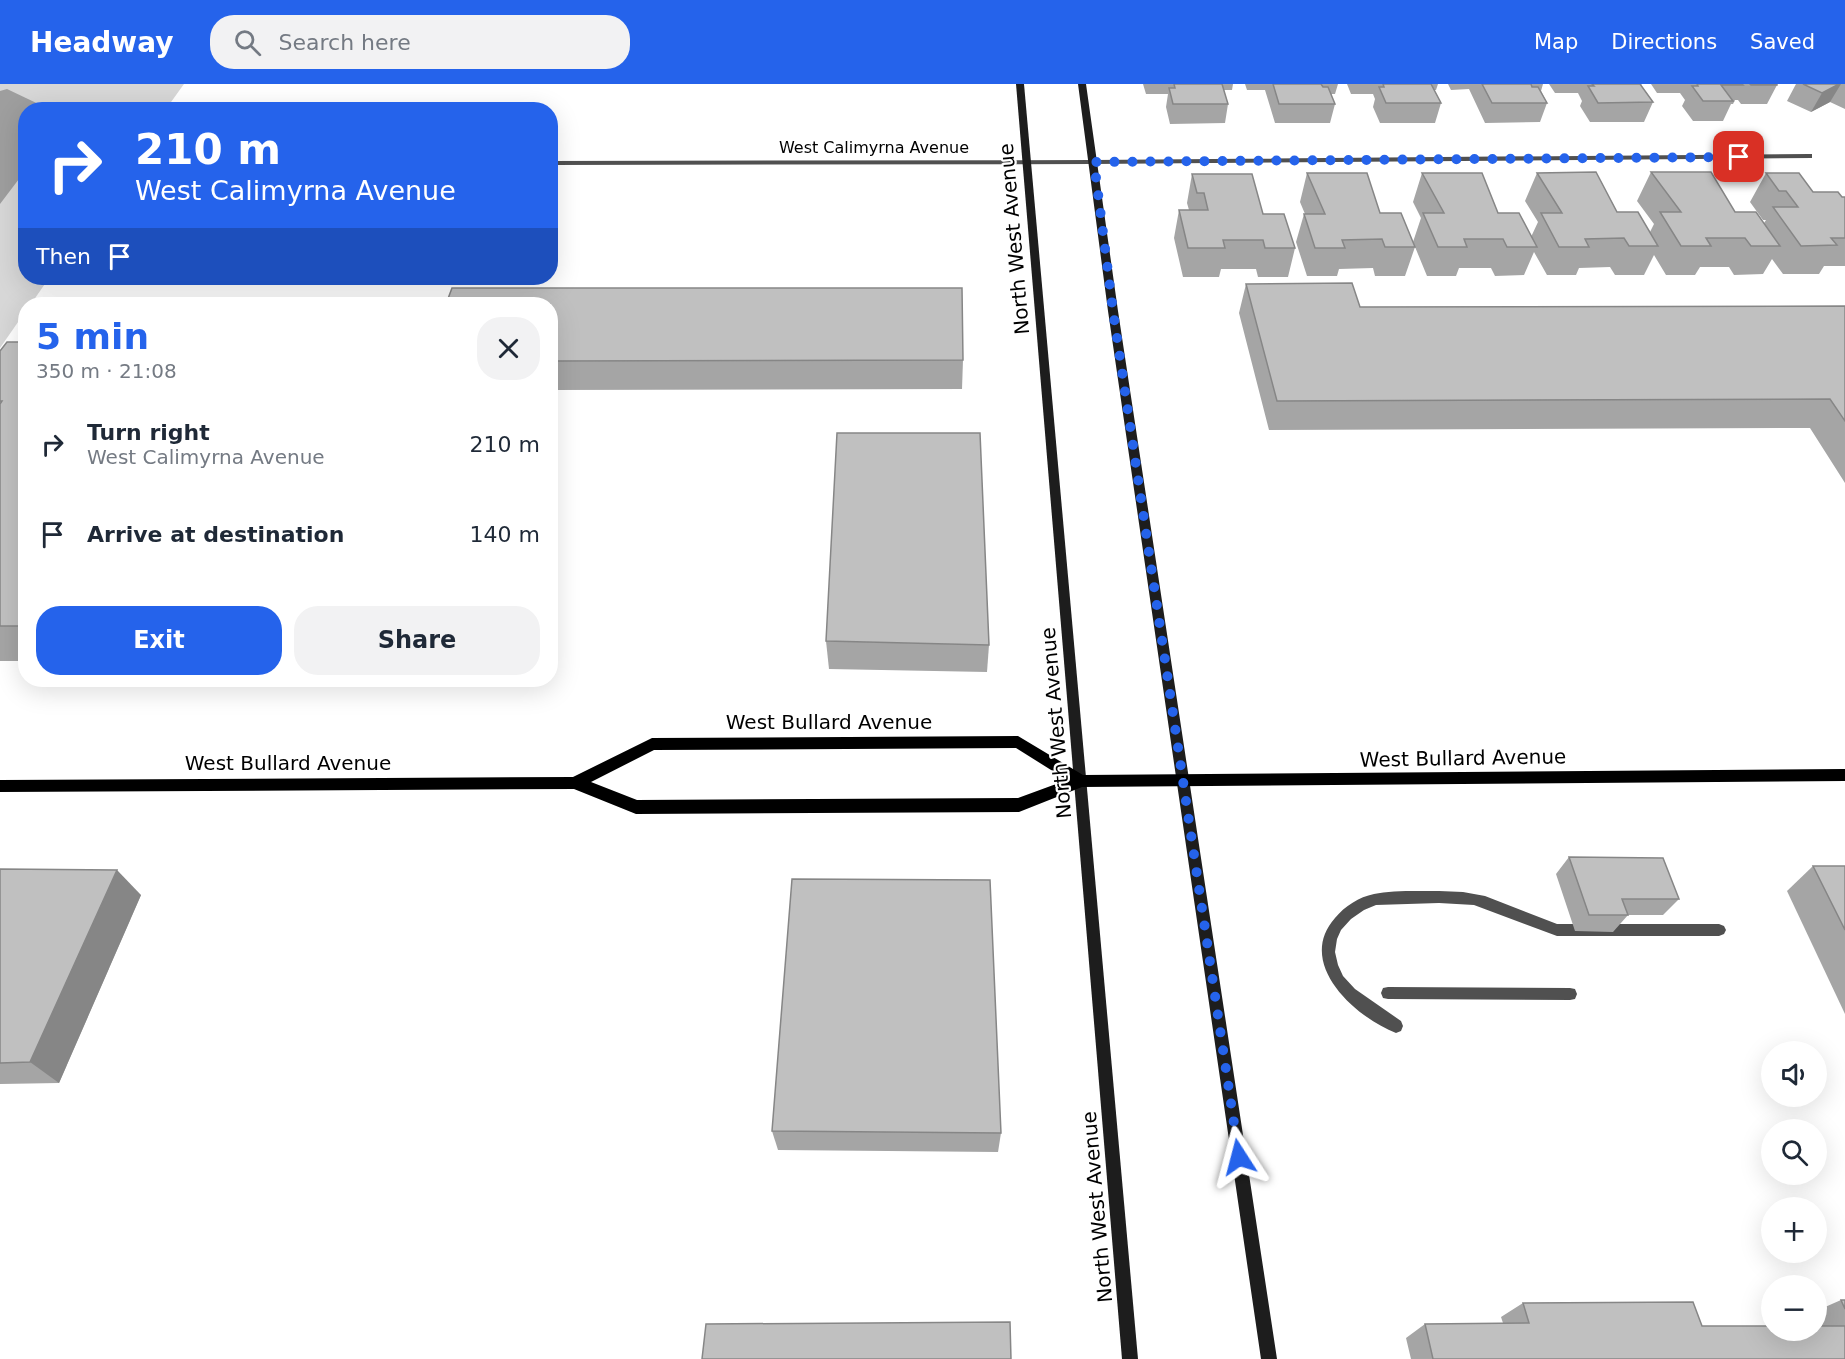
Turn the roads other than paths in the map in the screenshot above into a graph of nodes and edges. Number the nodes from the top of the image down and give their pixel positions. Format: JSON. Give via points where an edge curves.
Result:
{"nodes":[{"id":1,"x":1020,"y":84,"type":"edge"},
{"id":2,"x":1082,"y":84,"type":"edge"},
{"id":3,"x":1809,"y":156,"type":"dead end"},
{"id":4,"x":1028,"y":162,"type":"junction"},
{"id":5,"x":1094,"y":162,"type":"junction"},
{"id":6,"x":558,"y":163,"type":"edge"},
{"id":7,"x":18,"y":348,"type":"edge"},
{"id":8,"x":0,"y":374,"type":"edge"},
{"id":9,"x":1845,"y":775,"type":"edge"},
{"id":10,"x":1081,"y":781,"type":"junction"},
{"id":11,"x":1183,"y":782,"type":"junction"},
{"id":12,"x":575,"y":783,"type":"junction"},
{"id":13,"x":0,"y":786,"type":"edge"},
{"id":14,"x":1719,"y":930,"type":"dead end"},
{"id":15,"x":1388,"y":993,"type":"dead end"},
{"id":16,"x":1570,"y":994,"type":"dead end"},
{"id":17,"x":1396,"y":1026,"type":"dead end"},
{"id":18,"x":1130,"y":1359,"type":"edge"},
{"id":19,"x":1269,"y":1359,"type":"edge"}],
"edges":[{"from":1,"to":4,"type":"main road","name":"North West Avenue"},
{"from":2,"to":5,"type":"main road"},
{"from":3,"to":5,"type":"street","name":"West Calimyrna Avenue"},
{"from":4,"to":5,"type":"street","name":"West Calimyrna Avenue"},
{"from":4,"to":6,"type":"street","name":"West Calimyrna Avenue"},
{"from":4,"to":10,"type":"main road","name":"North West Avenue"},
{"from":5,"to":11,"type":"main road"},
{"from":7,"to":8,"type":"street"},
{"from":9,"to":11,"type":"main road","name":"West Bullard Avenue"},
{"from":10,"to":11,"type":"main road","name":"West Bullard Avenue"},
{"from":10,"to":12,"type":"main road","name":"West Bullard Avenue","via":[[1019,805],[636,807]]},
{"from":10,"to":12,"type":"main road","name":"West Bullard Avenue","via":[[1018,742],[1006,742],[652,744]]},
{"from":10,"to":18,"type":"main road","name":"North West Avenue"},
{"from":11,"to":19,"type":"main road"},
{"from":12,"to":13,"type":"main road","name":"West Bullard Avenue"},
{"from":14,"to":17,"type":"street","via":[[1557,930],[1471,898],[1375,899],[1360,904],[1334,926],[1329,935],[1329,958],[1349,993]]},
{"from":15,"to":16,"type":"street"}]}
